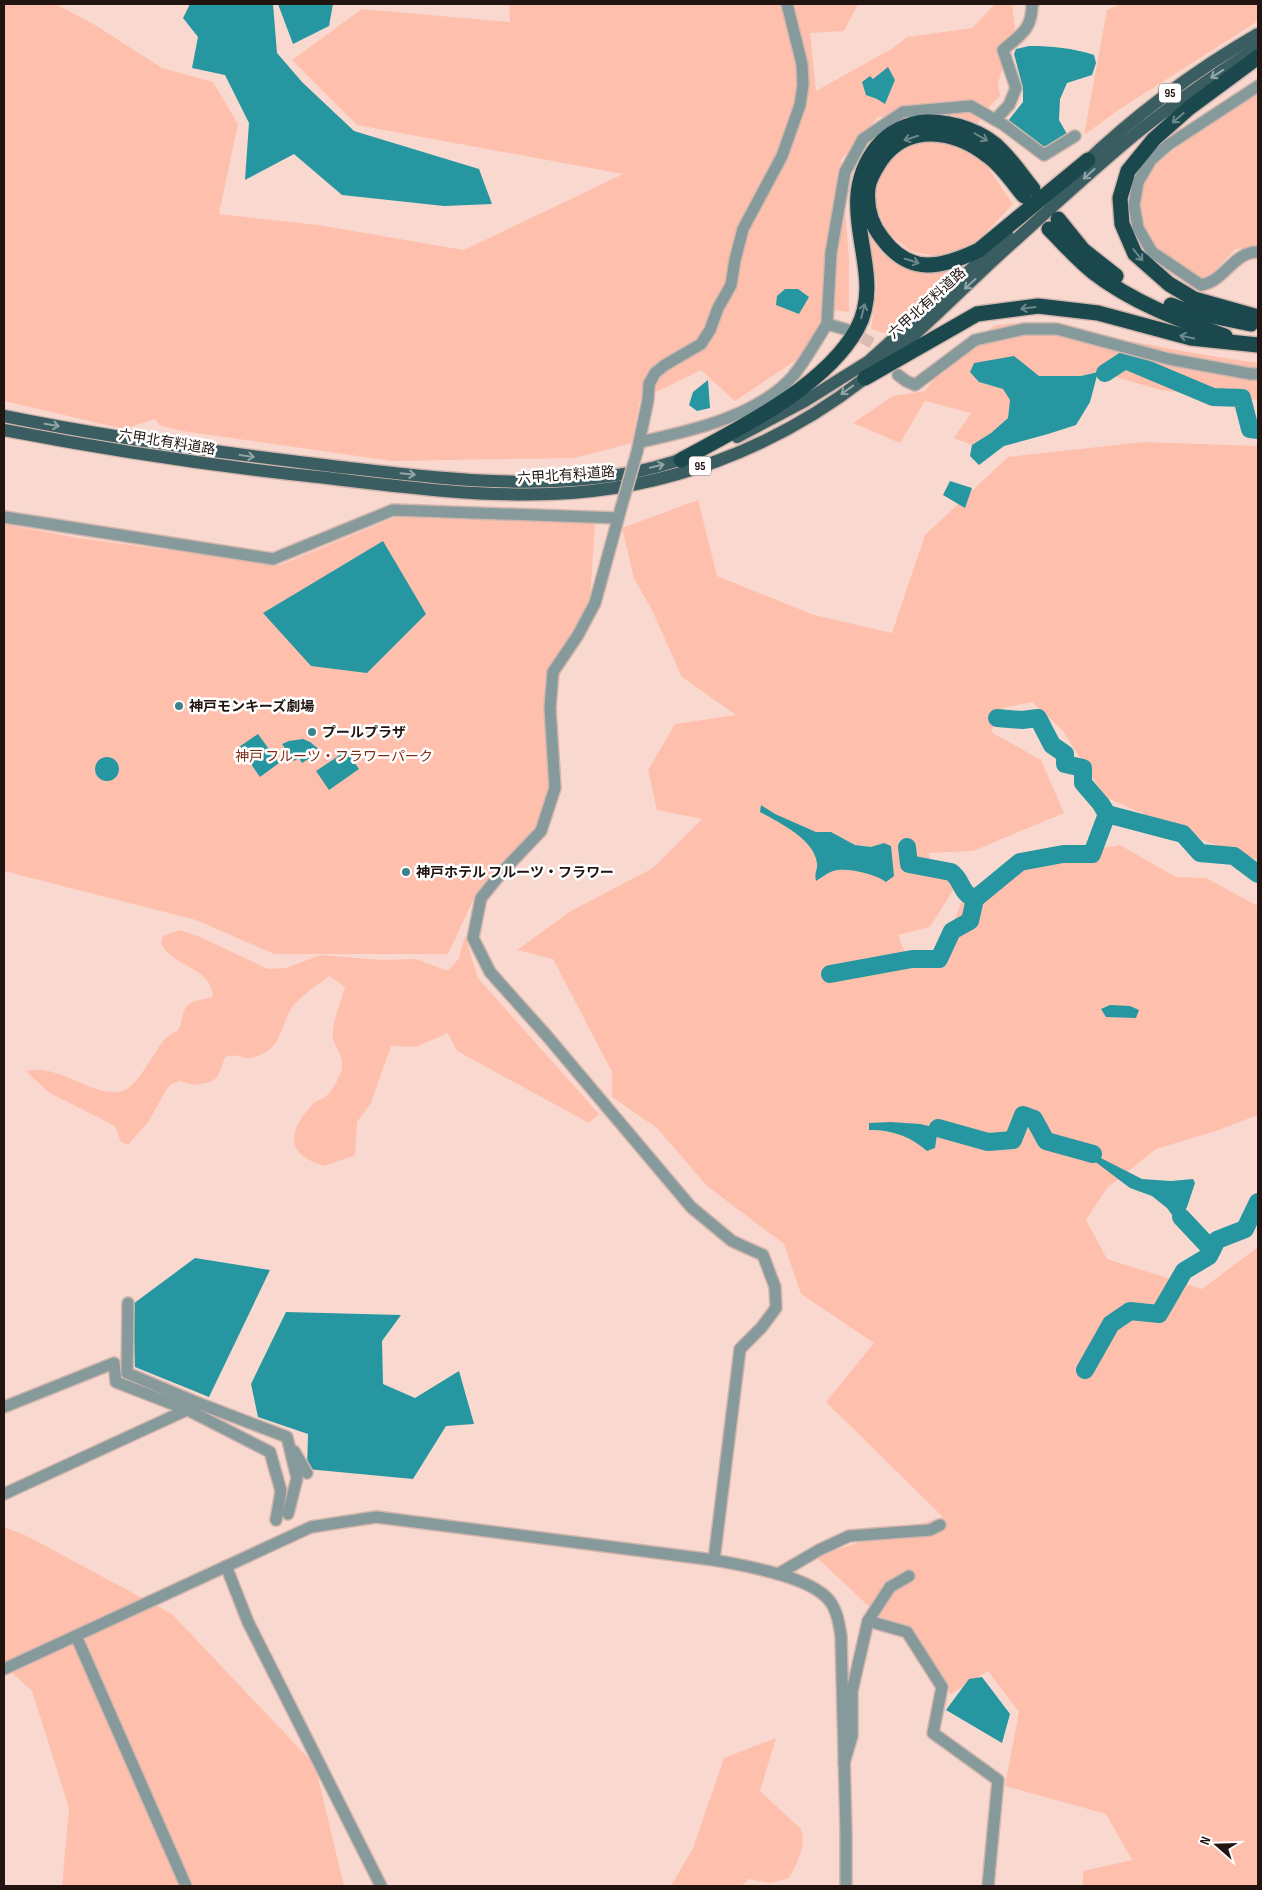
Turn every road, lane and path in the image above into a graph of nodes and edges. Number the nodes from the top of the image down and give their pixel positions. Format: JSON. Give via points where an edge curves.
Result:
{"nodes":[{"id":1,"x":787,"y":4,"type":"edge"},
{"id":2,"x":1033,"y":4,"type":"edge"},
{"id":3,"x":1258,"y":34,"type":"edge"},
{"id":4,"x":1258,"y":47,"type":"edge"},
{"id":5,"x":1258,"y":56,"type":"edge"},
{"id":6,"x":1258,"y":86,"type":"edge"},
{"id":7,"x":995,"y":120,"type":"junction"},
{"id":8,"x":1074,"y":136,"type":"dead end"},
{"id":9,"x":1088,"y":160,"type":"junction"},
{"id":10,"x":1258,"y":252,"type":"edge"},
{"id":11,"x":1258,"y":317,"type":"edge"},
{"id":12,"x":827,"y":324,"type":"junction"},
{"id":13,"x":1258,"y":324,"type":"edge"},
{"id":14,"x":848,"y":330,"type":"tunnel mouth"},
{"id":15,"x":1256,"y":345,"type":"edge"},
{"id":16,"x":1258,"y":374,"type":"edge"},
{"id":17,"x":898,"y":375,"type":"tunnel mouth"},
{"id":18,"x":865,"y":378,"type":"junction"},
{"id":19,"x":4,"y":416,"type":"edge"},
{"id":20,"x":4,"y":430,"type":"edge"},
{"id":21,"x":639,"y":447,"type":"junction"},
{"id":22,"x":680,"y":460,"type":"junction"},
{"id":23,"x":619,"y":513,"type":"junction"},
{"id":24,"x":4,"y":517,"type":"edge"},
{"id":25,"x":128,"y":1303,"type":"dead end"},
{"id":26,"x":198,"y":1403,"type":"junction"},
{"id":27,"x":4,"y":1407,"type":"edge"},
{"id":28,"x":188,"y":1410,"type":"junction"},
{"id":29,"x":286,"y":1437,"type":"junction"},
{"id":30,"x":307,"y":1473,"type":"dead end"},
{"id":31,"x":4,"y":1494,"type":"edge"},
{"id":32,"x":288,"y":1514,"type":"dead end"},
{"id":33,"x":276,"y":1520,"type":"dead end"},
{"id":34,"x":940,"y":1525,"type":"dead end"},
{"id":35,"x":714,"y":1560,"type":"junction"},
{"id":36,"x":226,"y":1566,"type":"junction"},
{"id":37,"x":778,"y":1574,"type":"junction"},
{"id":38,"x":909,"y":1576,"type":"dead end"},
{"id":39,"x":868,"y":1621,"type":"junction"},
{"id":40,"x":76,"y":1636,"type":"junction"},
{"id":41,"x":4,"y":1669,"type":"edge"},
{"id":42,"x":844,"y":1762,"type":"junction"},
{"id":43,"x":186,"y":1886,"type":"edge"},
{"id":44,"x":381,"y":1886,"type":"edge"},
{"id":45,"x":846,"y":1886,"type":"edge"},
{"id":46,"x":988,"y":1886,"type":"edge"}],
"edges":[{"from":1,"to":21,"type":"street","via":[[802,64],[800,105],[782,156],[743,229],[731,286],[710,330],[701,344],[655,372]]},
{"from":2,"to":7,"type":"street","via":[[1032,19],[1026,30],[1003,50],[1016,88],[1009,105]]},
{"from":3,"to":9,"type":"main road","name":"六甲北有料道路","number":"95","via":[[1205,65],[1116,134]]},
{"from":4,"to":18,"type":"main road","name":"六甲北有料道路","number":"95","one_way":true,"via":[[1204,82],[1091,172]]},
{"from":5,"to":11,"type":"highway","one_way":true,"via":[[1154,138],[1128,171],[1120,198],[1122,224],[1135,254],[1168,284],[1194,299]]},
{"from":6,"to":10,"type":"street","via":[[1151,160],[1138,182],[1134,205],[1138,228],[1152,252],[1201,285],[1211,284],[1249,252]]},
{"from":7,"to":8,"type":"street","via":[[1044,155]]},
{"from":7,"to":12,"type":"street","via":[[971,106],[903,112],[863,139],[845,172],[831,253]]},
{"from":9,"to":22,"type":"main road","name":"六甲北有料道路","number":"95","via":[[869,361],[760,426]]},
{"from":22,"to":9,"type":"highway","one_way":true,"via":[[763,414],[811,382],[846,346],[858,328],[865,306],[866,280],[857,216],[858,185],[868,158],[882,141],[917,123],[934,122],[979,134],[1001,150],[1028,192],[990,157],[953,137],[930,133],[897,143],[875,169],[868,185],[869,216],[892,252],[908,261],[924,264],[958,260],[979,250]]},
{"from":12,"to":14,"type":"street"},
{"from":12,"to":21,"type":"street","via":[[794,375],[769,398],[721,420]]},
{"from":13,"to":15,"type":"highway","via":[[1187,311],[1144,294],[1122,281],[1054,224],[1093,272],[1144,304],[1195,326]]},
{"from":15,"to":18,"type":"highway","one_way":true,"via":[[1191,338],[1098,313],[1038,306],[977,314]]},
{"from":16,"to":17,"type":"street","via":[[1169,359],[1057,330],[1024,329],[975,340],[915,385]]},
{"from":18,"to":20,"type":"main road","name":"六甲北有料道路","number":"95","one_way":true,"via":[[815,414],[724,460],[608,489],[552,494],[434,490],[251,470]]},
{"from":19,"to":22,"type":"main road","name":"六甲北有料道路","number":"95","one_way":true,"via":[[173,446],[435,477],[507,480],[609,477]]},
{"from":21,"to":23,"type":"street","bridge":true},
{"from":23,"to":24,"type":"street","via":[[393,510],[273,559]]},
{"from":23,"to":35,"type":"street","via":[[595,603],[553,672],[550,708],[555,788],[541,831],[481,898],[473,938],[490,972],[691,1207],[732,1240],[763,1255],[776,1287],[776,1308],[740,1350]]},
{"from":25,"to":26,"type":"street","via":[[127,1373]]},
{"from":26,"to":28,"type":"street"},
{"from":26,"to":29,"type":"street"},
{"from":27,"to":28,"type":"street","via":[[114,1362],[116,1382]]},
{"from":28,"to":31,"type":"street"},
{"from":28,"to":33,"type":"street","via":[[270,1452],[281,1491]]},
{"from":29,"to":30,"type":"street"},
{"from":29,"to":32,"type":"street","via":[[297,1478]]},
{"from":34,"to":37,"type":"street","via":[[930,1530],[849,1536]]},
{"from":35,"to":36,"type":"street","via":[[376,1517],[310,1527]]},
{"from":35,"to":37,"type":"street"},
{"from":36,"to":40,"type":"street"},
{"from":36,"to":44,"type":"street","via":[[248,1622]]},
{"from":37,"to":42,"type":"street","via":[[817,1588],[830,1601],[838,1617]]},
{"from":38,"to":39,"type":"street","via":[[890,1587]]},
{"from":39,"to":42,"type":"street","via":[[852,1691],[852,1736]]},
{"from":39,"to":46,"type":"street","via":[[907,1632],[942,1687],[933,1733],[998,1780]]},
{"from":40,"to":41,"type":"street"},
{"from":40,"to":43,"type":"street"},
{"from":42,"to":45,"type":"street"}]}
